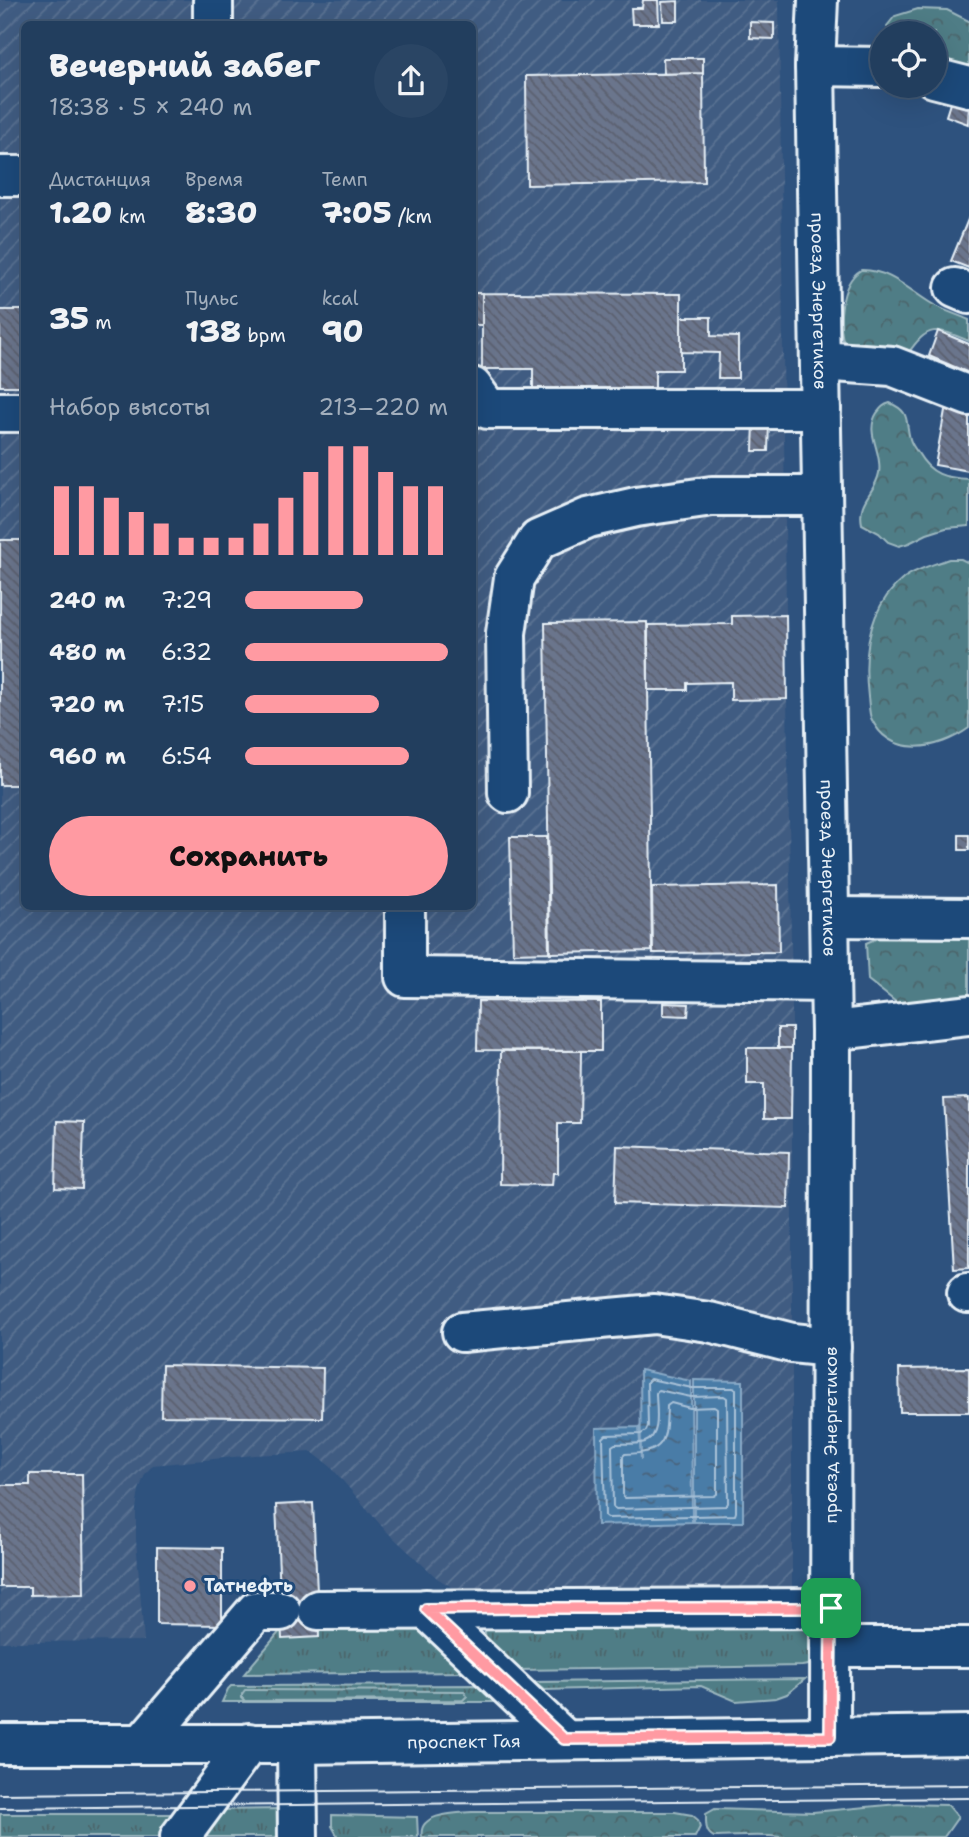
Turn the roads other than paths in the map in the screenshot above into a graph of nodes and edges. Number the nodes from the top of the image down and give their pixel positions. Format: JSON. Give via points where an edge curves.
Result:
{"nodes":[{"id":1,"x":213,"y":0,"type":"edge"},
{"id":2,"x":818,"y":0,"type":"edge"},
{"id":3,"x":213,"y":21,"type":"edge"},
{"id":4,"x":815,"y":66,"type":"junction"},
{"id":5,"x":870,"y":67,"type":"edge"},
{"id":6,"x":947,"y":81,"type":"edge"},
{"id":7,"x":969,"y":87,"type":"edge"},
{"id":8,"x":0,"y":176,"type":"edge"},
{"id":9,"x":21,"y":176,"type":"edge"},
{"id":10,"x":820,"y":361,"type":"junction"},
{"id":11,"x":476,"y":392,"type":"edge"},
{"id":12,"x":969,"y":396,"type":"edge"},
{"id":13,"x":821,"y":409,"type":"junction"},
{"id":14,"x":0,"y":412,"type":"edge"},
{"id":15,"x":21,"y":412,"type":"edge"},
{"id":16,"x":822,"y":496,"type":"junction"},
{"id":17,"x":508,"y":793,"type":"dead end"},
{"id":18,"x":405,"y":910,"type":"edge"},
{"id":19,"x":829,"y":917,"type":"junction"},
{"id":20,"x":969,"y":918,"type":"edge"},
{"id":21,"x":830,"y":982,"type":"junction"},
{"id":22,"x":969,"y":1015,"type":"edge"},
{"id":23,"x":831,"y":1031,"type":"junction"},
{"id":24,"x":462,"y":1332,"type":"dead end"},
{"id":25,"x":831,"y":1347,"type":"junction"},
{"id":26,"x":831,"y":1608,"type":"junction"},
{"id":27,"x":426,"y":1609,"type":"junction"},
{"id":28,"x":318,"y":1610,"type":"dead end"},
{"id":29,"x":281,"y":1611,"type":"dead end"},
{"id":30,"x":831,"y":1647,"type":"junction"},
{"id":31,"x":969,"y":1647,"type":"edge"},
{"id":32,"x":969,"y":1735,"type":"edge"},
{"id":33,"x":830,"y":1737,"type":"junction"},
{"id":34,"x":564,"y":1739,"type":"junction"},
{"id":35,"x":144,"y":1743,"type":"junction"},
{"id":36,"x":249,"y":1743,"type":"junction"},
{"id":37,"x":0,"y":1744,"type":"edge"},
{"id":38,"x":297,"y":1744,"type":"junction"},
{"id":39,"x":180,"y":1837,"type":"edge"},
{"id":40,"x":298,"y":1837,"type":"edge"}],
"edges":[{"from":1,"to":3,"type":"street"},
{"from":2,"to":4,"type":"street","name":"проезд Энергетиков"},
{"from":4,"to":5,"type":"street"},
{"from":4,"to":10,"type":"street","name":"проезд Энергетиков"},
{"from":6,"to":7,"type":"street"},
{"from":8,"to":9,"type":"street"},
{"from":10,"to":12,"type":"street","via":[[892,366]]},
{"from":10,"to":13,"type":"street","name":"проезд Энергетиков"},
{"from":11,"to":13,"type":"street","via":[[488,409]]},
{"from":13,"to":16,"type":"street","name":"проезд Энергетиков"},
{"from":14,"to":15,"type":"street"},
{"from":16,"to":17,"type":"street","via":[[712,496],[636,507],[588,518],[538,540],[514,578],[506,633]]},
{"from":16,"to":19,"type":"street","name":"проезд Энергетиков"},
{"from":18,"to":21,"type":"street","via":[[405,978]]},
{"from":19,"to":20,"type":"street"},
{"from":19,"to":21,"type":"street","name":"проезд Энергетиков"},
{"from":21,"to":23,"type":"street","name":"проезд Энергетиков"},
{"from":22,"to":23,"type":"street"},
{"from":23,"to":25,"type":"street","name":"проезд Энергетиков"},
{"from":24,"to":25,"type":"street","via":[[654,1314]]},
{"from":25,"to":26,"type":"street","name":"проезд Энергетиков"},
{"from":26,"to":27,"type":"street"},
{"from":26,"to":30,"type":"street","name":"проезд Энергетиков"},
{"from":27,"to":28,"type":"street"},
{"from":27,"to":34,"type":"street"},
{"from":29,"to":35,"type":"street","via":[[257,1611]]},
{"from":30,"to":31,"type":"street"},
{"from":30,"to":33,"type":"street","name":"проезд Энергетиков"},
{"from":32,"to":33,"type":"street","name":"проспект Гая"},
{"from":33,"to":34,"type":"street","name":"проспект Гая"},
{"from":34,"to":38,"type":"street","name":"проспект Гая"},
{"from":35,"to":36,"type":"street","name":"проспект Гая"},
{"from":35,"to":37,"type":"street","name":"проспект Гая"},
{"from":36,"to":38,"type":"street","name":"проспект Гая"},
{"from":36,"to":39,"type":"street"},
{"from":38,"to":40,"type":"street"}]}
